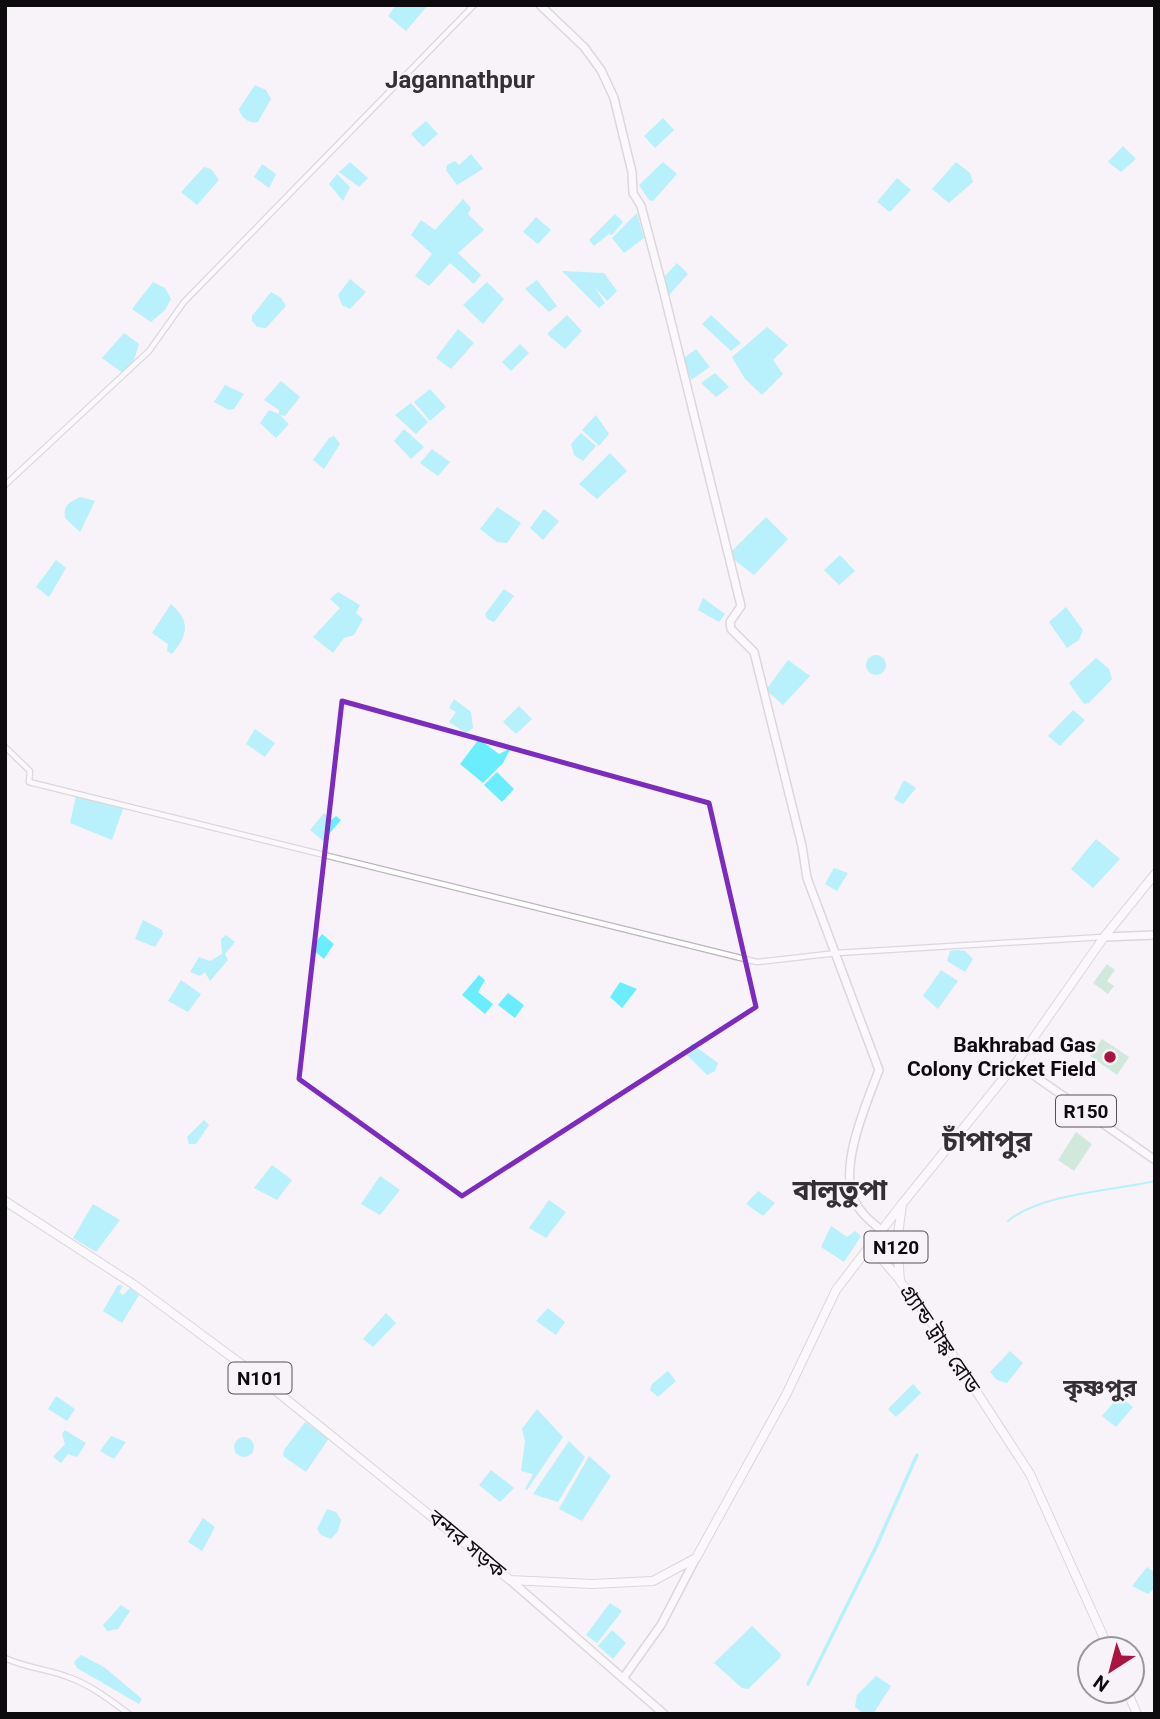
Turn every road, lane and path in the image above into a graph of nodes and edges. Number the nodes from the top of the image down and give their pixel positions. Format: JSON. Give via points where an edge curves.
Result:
{"nodes":[{"id":1,"x":474,"y":5,"type":"edge"},
{"id":2,"x":540,"y":5,"type":"edge"},
{"id":3,"x":5,"y":485,"type":"edge"},
{"id":4,"x":5,"y":747,"type":"edge"},
{"id":5,"x":1155,"y":874,"type":"edge"},
{"id":6,"x":1155,"y":935,"type":"edge"},
{"id":7,"x":1104,"y":937,"type":"junction"},
{"id":8,"x":837,"y":953,"type":"junction"},
{"id":9,"x":1016,"y":1063,"type":"junction"},
{"id":10,"x":1155,"y":1160,"type":"edge"},
{"id":11,"x":5,"y":1201,"type":"edge"},
{"id":12,"x":902,"y":1204,"type":"junction"},
{"id":13,"x":881,"y":1230,"type":"junction"},
{"id":14,"x":870,"y":1245,"type":"junction"},
{"id":15,"x":900,"y":1281,"type":"junction"},
{"id":16,"x":696,"y":1558,"type":"junction"},
{"id":17,"x":510,"y":1580,"type":"junction"},
{"id":18,"x":1103,"y":1635,"type":"edge"},
{"id":19,"x":5,"y":1658,"type":"edge"},
{"id":20,"x":624,"y":1677,"type":"junction"},
{"id":21,"x":662,"y":1713,"type":"edge"},
{"id":22,"x":129,"y":1714,"type":"edge"}],
"edges":[{"from":1,"to":3,"type":"street","via":[[184,302],[149,351]]},
{"from":2,"to":8,"type":"main road","via":[[584,47],[614,98],[633,193],[641,206],[660,278],[741,606],[730,622],[731,629],[754,652],[807,878]]},
{"from":4,"to":8,"type":"street","via":[[30,771],[29,782],[585,921],[757,962]]},
{"from":5,"to":7,"type":"highway","number":"N120"},
{"from":6,"to":7,"type":"main road"},
{"from":7,"to":8,"type":"street"},
{"from":7,"to":9,"type":"highway","number":"N120"},
{"from":8,"to":13,"type":"main road","via":[[879,1070],[859,1126],[849,1183],[853,1200]]},
{"from":9,"to":10,"type":"main road","number":"R150"},
{"from":9,"to":12,"type":"highway","number":"N120"},
{"from":11,"to":17,"type":"highway","name":"বন্দর সড়ক","number":"N101","via":[[133,1284],[260,1378]]},
{"from":12,"to":13,"type":"highway"},
{"from":12,"to":15,"type":"highway","name":"গ্র্যান্ড ট্রাঙ্ক রোড","number":"N120","via":[[897,1243]]},
{"from":13,"to":14,"type":"highway"},
{"from":14,"to":15,"type":"highway"},
{"from":14,"to":16,"type":"highway","via":[[836,1290],[786,1395]]},
{"from":15,"to":18,"type":"highway","name":"গ্র্যান্ড ট্রাঙ্ক রোড","number":"N120","via":[[1030,1474]]},
{"from":16,"to":17,"type":"highway","name":"বন্দর সড়ক","via":[[650,1582]]},
{"from":16,"to":20,"type":"main road","via":[[661,1625]]},
{"from":17,"to":20,"type":"main road"},
{"from":19,"to":22,"type":"street","via":[[68,1676]]},
{"from":20,"to":21,"type":"main road"}]}
